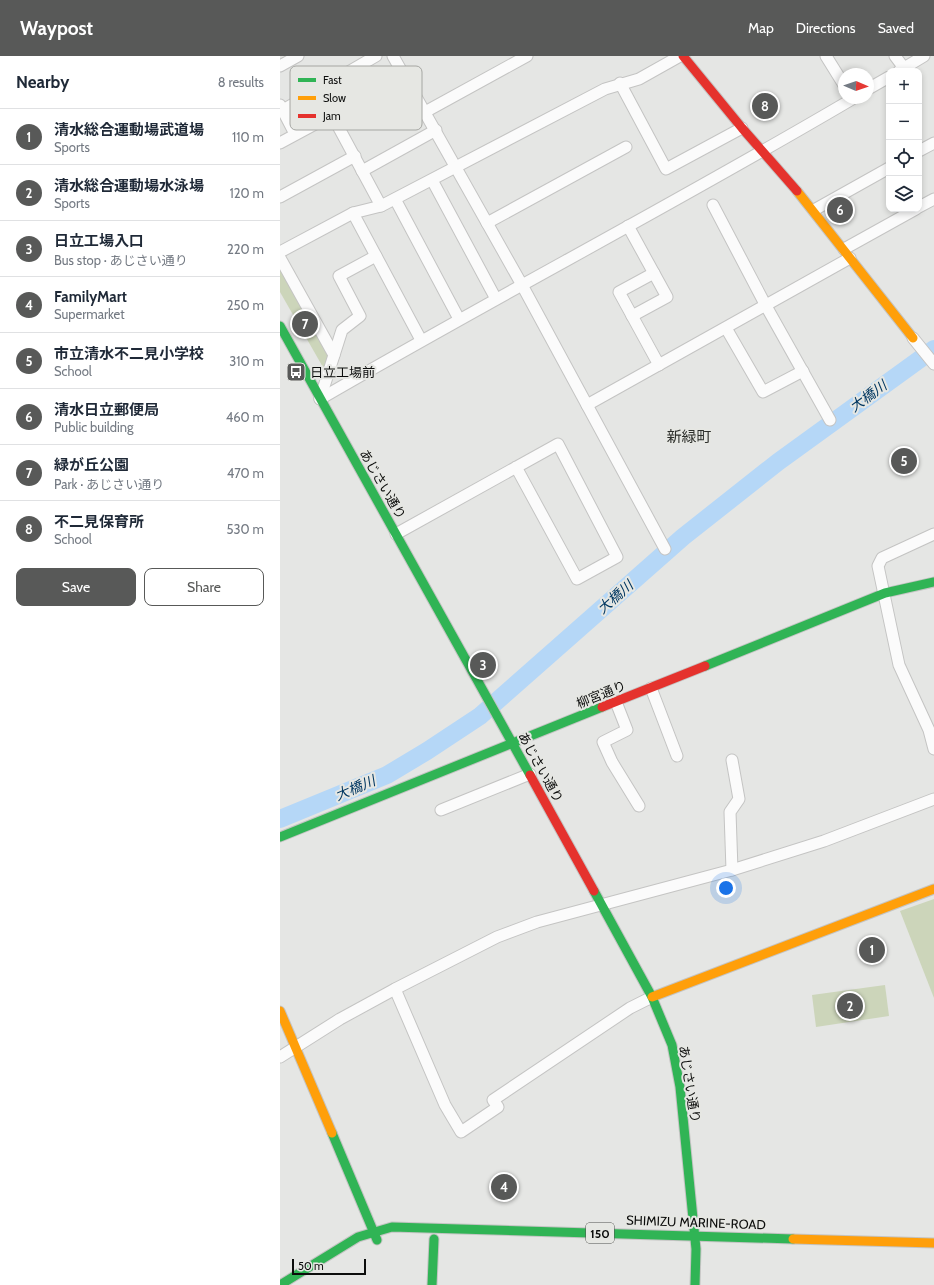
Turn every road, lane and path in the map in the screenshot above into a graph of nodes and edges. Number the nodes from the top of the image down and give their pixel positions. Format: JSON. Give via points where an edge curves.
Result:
{"nodes":[{"id":1,"x":298,"y":56,"type":"edge"},
{"id":2,"x":376,"y":56,"type":"edge"},
{"id":3,"x":393,"y":56,"type":"edge"},
{"id":4,"x":527,"y":56,"type":"edge"},
{"id":5,"x":680,"y":56,"type":"edge"},
{"id":6,"x":683,"y":56,"type":"edge"},
{"id":7,"x":826,"y":56,"type":"edge"},
{"id":8,"x":895,"y":56,"type":"edge"},
{"id":9,"x":924,"y":56,"type":"edge"},
{"id":10,"x":280,"y":66,"type":"edge"},
{"id":11,"x":357,"y":66,"type":"edge"},
{"id":12,"x":399,"y":66,"type":"edge"},
{"id":13,"x":900,"y":68,"type":"edge"},
{"id":14,"x":904,"y":68,"type":"edge"},
{"id":15,"x":838,"y":75,"type":"edge"},
{"id":16,"x":886,"y":79,"type":"edge"},
{"id":17,"x":620,"y":84,"type":"junction"},
{"id":18,"x":874,"y":86,"type":"edge"},
{"id":19,"x":290,"y":102,"type":"edge"},
{"id":20,"x":843,"y":104,"type":"edge"},
{"id":21,"x":281,"y":107,"type":"edge"},
{"id":22,"x":422,"y":107,"type":"edge"},
{"id":23,"x":425,"y":112,"type":"junction"},
{"id":24,"x":290,"y":124,"type":"edge"},
{"id":25,"x":742,"y":128,"type":"junction"},
{"id":26,"x":293,"y":130,"type":"edge"},
{"id":27,"x":303,"y":130,"type":"edge"},
{"id":28,"x":340,"y":130,"type":"edge"},
{"id":29,"x":436,"y":130,"type":"junction"},
{"id":30,"x":295,"y":134,"type":"junction"},
{"id":31,"x":280,"y":143,"type":"edge"},
{"id":32,"x":934,"y":143,"type":"edge"},
{"id":33,"x":626,"y":147,"type":"dead end"},
{"id":34,"x":922,"y":149,"type":"edge"},
{"id":35,"x":762,"y":151,"type":"junction"},
{"id":36,"x":354,"y":156,"type":"junction"},
{"id":37,"x":456,"y":168,"type":"junction"},
{"id":38,"x":886,"y":170,"type":"edge"},
{"id":39,"x":362,"y":171,"type":"junction"},
{"id":40,"x":432,"y":180,"type":"junction"},
{"id":41,"x":280,"y":197,"type":"edge"},
{"id":42,"x":395,"y":199,"type":"junction"},
{"id":43,"x":934,"y":199,"type":"edge"},
{"id":44,"x":713,"y":205,"type":"dead end"},
{"id":45,"x":922,"y":205,"type":"edge"},
{"id":46,"x":381,"y":206,"type":"junction"},
{"id":47,"x":814,"y":210,"type":"junction"},
{"id":48,"x":911,"y":212,"type":"edge"},
{"id":49,"x":353,"y":213,"type":"junction"},
{"id":50,"x":487,"y":223,"type":"junction"},
{"id":51,"x":628,"y":226,"type":"junction"},
{"id":52,"x":280,"y":252,"type":"edge"},
{"id":53,"x":847,"y":254,"type":"junction"},
{"id":54,"x":376,"y":256,"type":"junction"},
{"id":55,"x":280,"y":258,"type":"edge"},
{"id":56,"x":654,"y":273,"type":"junction"},
{"id":57,"x":522,"y":285,"type":"junction"},
{"id":58,"x":496,"y":300,"type":"junction"},
{"id":59,"x":766,"y":306,"type":"junction"},
{"id":60,"x":632,"y":316,"type":"junction"},
{"id":61,"x":459,"y":319,"type":"junction"},
{"id":62,"x":280,"y":326,"type":"edge"},
{"id":63,"x":726,"y":328,"type":"junction"},
{"id":64,"x":913,"y":338,"type":"joint"},
{"id":65,"x":421,"y":340,"type":"junction"},
{"id":66,"x":334,"y":355,"type":"junction"},
{"id":67,"x":933,"y":363,"type":"edge"},
{"id":68,"x":659,"y":365,"type":"junction"},
{"id":69,"x":803,"y":371,"type":"junction"},
{"id":70,"x":320,"y":399,"type":"junction"},
{"id":71,"x":587,"y":405,"type":"junction"},
{"id":72,"x":830,"y":420,"type":"dead end"},
{"id":73,"x":516,"y":467,"type":"junction"},
{"id":74,"x":396,"y":534,"type":"junction"},
{"id":75,"x":934,"y":534,"type":"edge"},
{"id":76,"x":665,"y":549,"type":"dead end"},
{"id":77,"x":934,"y":582,"type":"edge"},
{"id":78,"x":885,"y":593,"type":"junction"},
{"id":79,"x":650,"y":688,"type":"junction"},
{"id":80,"x":616,"y":702,"type":"junction"},
{"id":81,"x":514,"y":743,"type":"junction"},
{"id":82,"x":934,"y":749,"type":"edge"},
{"id":83,"x":677,"y":756,"type":"dead end"},
{"id":84,"x":732,"y":760,"type":"dead end"},
{"id":85,"x":530,"y":774,"type":"junction"},
{"id":86,"x":934,"y":799,"type":"edge"},
{"id":87,"x":640,"y":806,"type":"dead end"},
{"id":88,"x":441,"y":810,"type":"dead end"},
{"id":89,"x":280,"y":837,"type":"edge"},
{"id":90,"x":732,"y":870,"type":"junction"},
{"id":91,"x":934,"y":889,"type":"edge"},
{"id":92,"x":601,"y":905,"type":"junction"},
{"id":93,"x":395,"y":989,"type":"junction"},
{"id":94,"x":652,"y":997,"type":"junction"},
{"id":95,"x":280,"y":1011,"type":"edge"},
{"id":96,"x":296,"y":1048,"type":"junction"},
{"id":97,"x":280,"y":1056,"type":"edge"},
{"id":98,"x":694,"y":1235,"type":"junction"},
{"id":99,"x":392,"y":1237,"type":"dead end"},
{"id":100,"x":374,"y":1238,"type":"junction"},
{"id":101,"x":434,"y":1239,"type":"dead end"},
{"id":102,"x":934,"y":1243,"type":"edge"},
{"id":103,"x":280,"y":1285,"type":"edge"},
{"id":104,"x":432,"y":1285,"type":"edge"},
{"id":105,"x":695,"y":1285,"type":"edge"}],
"edges":[{"from":1,"to":10,"type":"street"},
{"from":2,"to":11,"type":"street"},
{"from":3,"to":12,"type":"street"},
{"from":4,"to":23,"type":"street"},
{"from":5,"to":17,"type":"street","via":[[638,79]]},
{"from":6,"to":25,"type":"main road"},
{"from":7,"to":15,"type":"street"},
{"from":8,"to":13,"type":"street"},
{"from":9,"to":14,"type":"street"},
{"from":16,"to":18,"type":"street"},
{"from":17,"to":25,"type":"street","via":[[666,169]]},
{"from":17,"to":37,"type":"street","via":[[605,89]]},
{"from":19,"to":21,"type":"street"},
{"from":20,"to":35,"type":"street"},
{"from":21,"to":24,"type":"street"},
{"from":22,"to":23,"type":"street"},
{"from":23,"to":29,"type":"street"},
{"from":25,"to":35,"type":"main road"},
{"from":26,"to":30,"type":"street"},
{"from":27,"to":30,"type":"street"},
{"from":28,"to":36,"type":"street"},
{"from":29,"to":37,"type":"street"},
{"from":29,"to":39,"type":"street"},
{"from":30,"to":31,"type":"street"},
{"from":32,"to":34,"type":"street"},
{"from":33,"to":50,"type":"street"},
{"from":35,"to":47,"type":"main road"},
{"from":35,"to":51,"type":"street"},
{"from":36,"to":39,"type":"street"},
{"from":36,"to":41,"type":"street"},
{"from":37,"to":40,"type":"street"},
{"from":37,"to":50,"type":"street"},
{"from":38,"to":47,"type":"street"},
{"from":39,"to":46,"type":"street"},
{"from":40,"to":42,"type":"street"},
{"from":40,"to":58,"type":"street"},
{"from":42,"to":46,"type":"street"},
{"from":42,"to":61,"type":"street"},
{"from":43,"to":45,"type":"street"},
{"from":44,"to":59,"type":"street"},
{"from":46,"to":49,"type":"street"},
{"from":47,"to":53,"type":"main road"},
{"from":48,"to":53,"type":"street"},
{"from":49,"to":52,"type":"street"},
{"from":49,"to":54,"type":"street"},
{"from":50,"to":57,"type":"street"},
{"from":51,"to":56,"type":"street"},
{"from":51,"to":57,"type":"street"},
{"from":53,"to":59,"type":"street"},
{"from":53,"to":64,"type":"main road"},
{"from":54,"to":65,"type":"street"},
{"from":54,"to":66,"type":"street","via":[[339,276],[360,316],[342,330]]},
{"from":55,"to":66,"type":"street"},
{"from":56,"to":60,"type":"street","via":[[667,297]]},
{"from":56,"to":60,"type":"street","via":[[619,292]]},
{"from":57,"to":58,"type":"street"},
{"from":57,"to":71,"type":"street"},
{"from":58,"to":61,"type":"street"},
{"from":59,"to":63,"type":"street"},
{"from":59,"to":69,"type":"street"},
{"from":60,"to":68,"type":"street"},
{"from":61,"to":65,"type":"street"},
{"from":62,"to":70,"type":"main road","name":"あじさい通り"},
{"from":63,"to":68,"type":"street"},
{"from":63,"to":69,"type":"street","via":[[763,392]]},
{"from":64,"to":67,"type":"street"},
{"from":65,"to":70,"type":"street"},
{"from":66,"to":70,"type":"street"},
{"from":68,"to":71,"type":"street"},
{"from":69,"to":72,"type":"street"},
{"from":70,"to":74,"type":"main road","name":"あじさい通り"},
{"from":71,"to":76,"type":"street"},
{"from":73,"to":73,"type":"street","via":[[558,444],[617,557],[577,578]]},
{"from":73,"to":74,"type":"street"},
{"from":74,"to":81,"type":"main road","name":"あじさい通り"},
{"from":75,"to":78,"type":"street","via":[[882,558],[878,566]]},
{"from":77,"to":78,"type":"main road","name":"柳宮通り"},
{"from":78,"to":79,"type":"main road","name":"柳宮通り"},
{"from":78,"to":82,"type":"street","via":[[899,665],[929,730]]},
{"from":79,"to":80,"type":"main road","name":"柳宮通り"},
{"from":79,"to":83,"type":"street"},
{"from":80,"to":81,"type":"main road","name":"柳宮通り"},
{"from":80,"to":87,"type":"street","via":[[627,730],[603,742],[615,767]]},
{"from":81,"to":85,"type":"main road","name":"あじさい通り"},
{"from":81,"to":89,"type":"main road","name":"柳宮通り"},
{"from":84,"to":90,"type":"street","via":[[739,799],[730,812]]},
{"from":85,"to":88,"type":"street"},
{"from":85,"to":92,"type":"main road","name":"あじさい通り"},
{"from":86,"to":90,"type":"street","via":[[824,841]]},
{"from":90,"to":92,"type":"street"},
{"from":91,"to":94,"type":"main road"},
{"from":92,"to":93,"type":"street","via":[[537,922],[497,937]]},
{"from":92,"to":94,"type":"main road","name":"あじさい通り"},
{"from":93,"to":94,"type":"street","via":[[460,1132],[498,1108],[493,1100],[630,1008]]},
{"from":93,"to":96,"type":"street","via":[[340,1019]]},
{"from":94,"to":98,"type":"main road","name":"あじさい通り","via":[[672,1046],[680,1087]]},
{"from":95,"to":96,"type":"main road"},
{"from":96,"to":97,"type":"street"},
{"from":96,"to":100,"type":"main road"},
{"from":98,"to":100,"type":"main road","name":"SHIMIZU MARINE-ROAD","number":"150","via":[[392,1227]]},
{"from":98,"to":102,"type":"main road","name":"SHIMIZU MARINE-ROAD","number":"150"},
{"from":98,"to":105,"type":"main road","name":"あじさい通り"},
{"from":99,"to":100,"type":"main road","name":"SHIMIZU MARINE-ROAD","number":"150"},
{"from":100,"to":103,"type":"main road","name":"SHIMIZU MARINE-ROAD","number":"150","via":[[358,1237]]},
{"from":101,"to":104,"type":"main road"}]}
